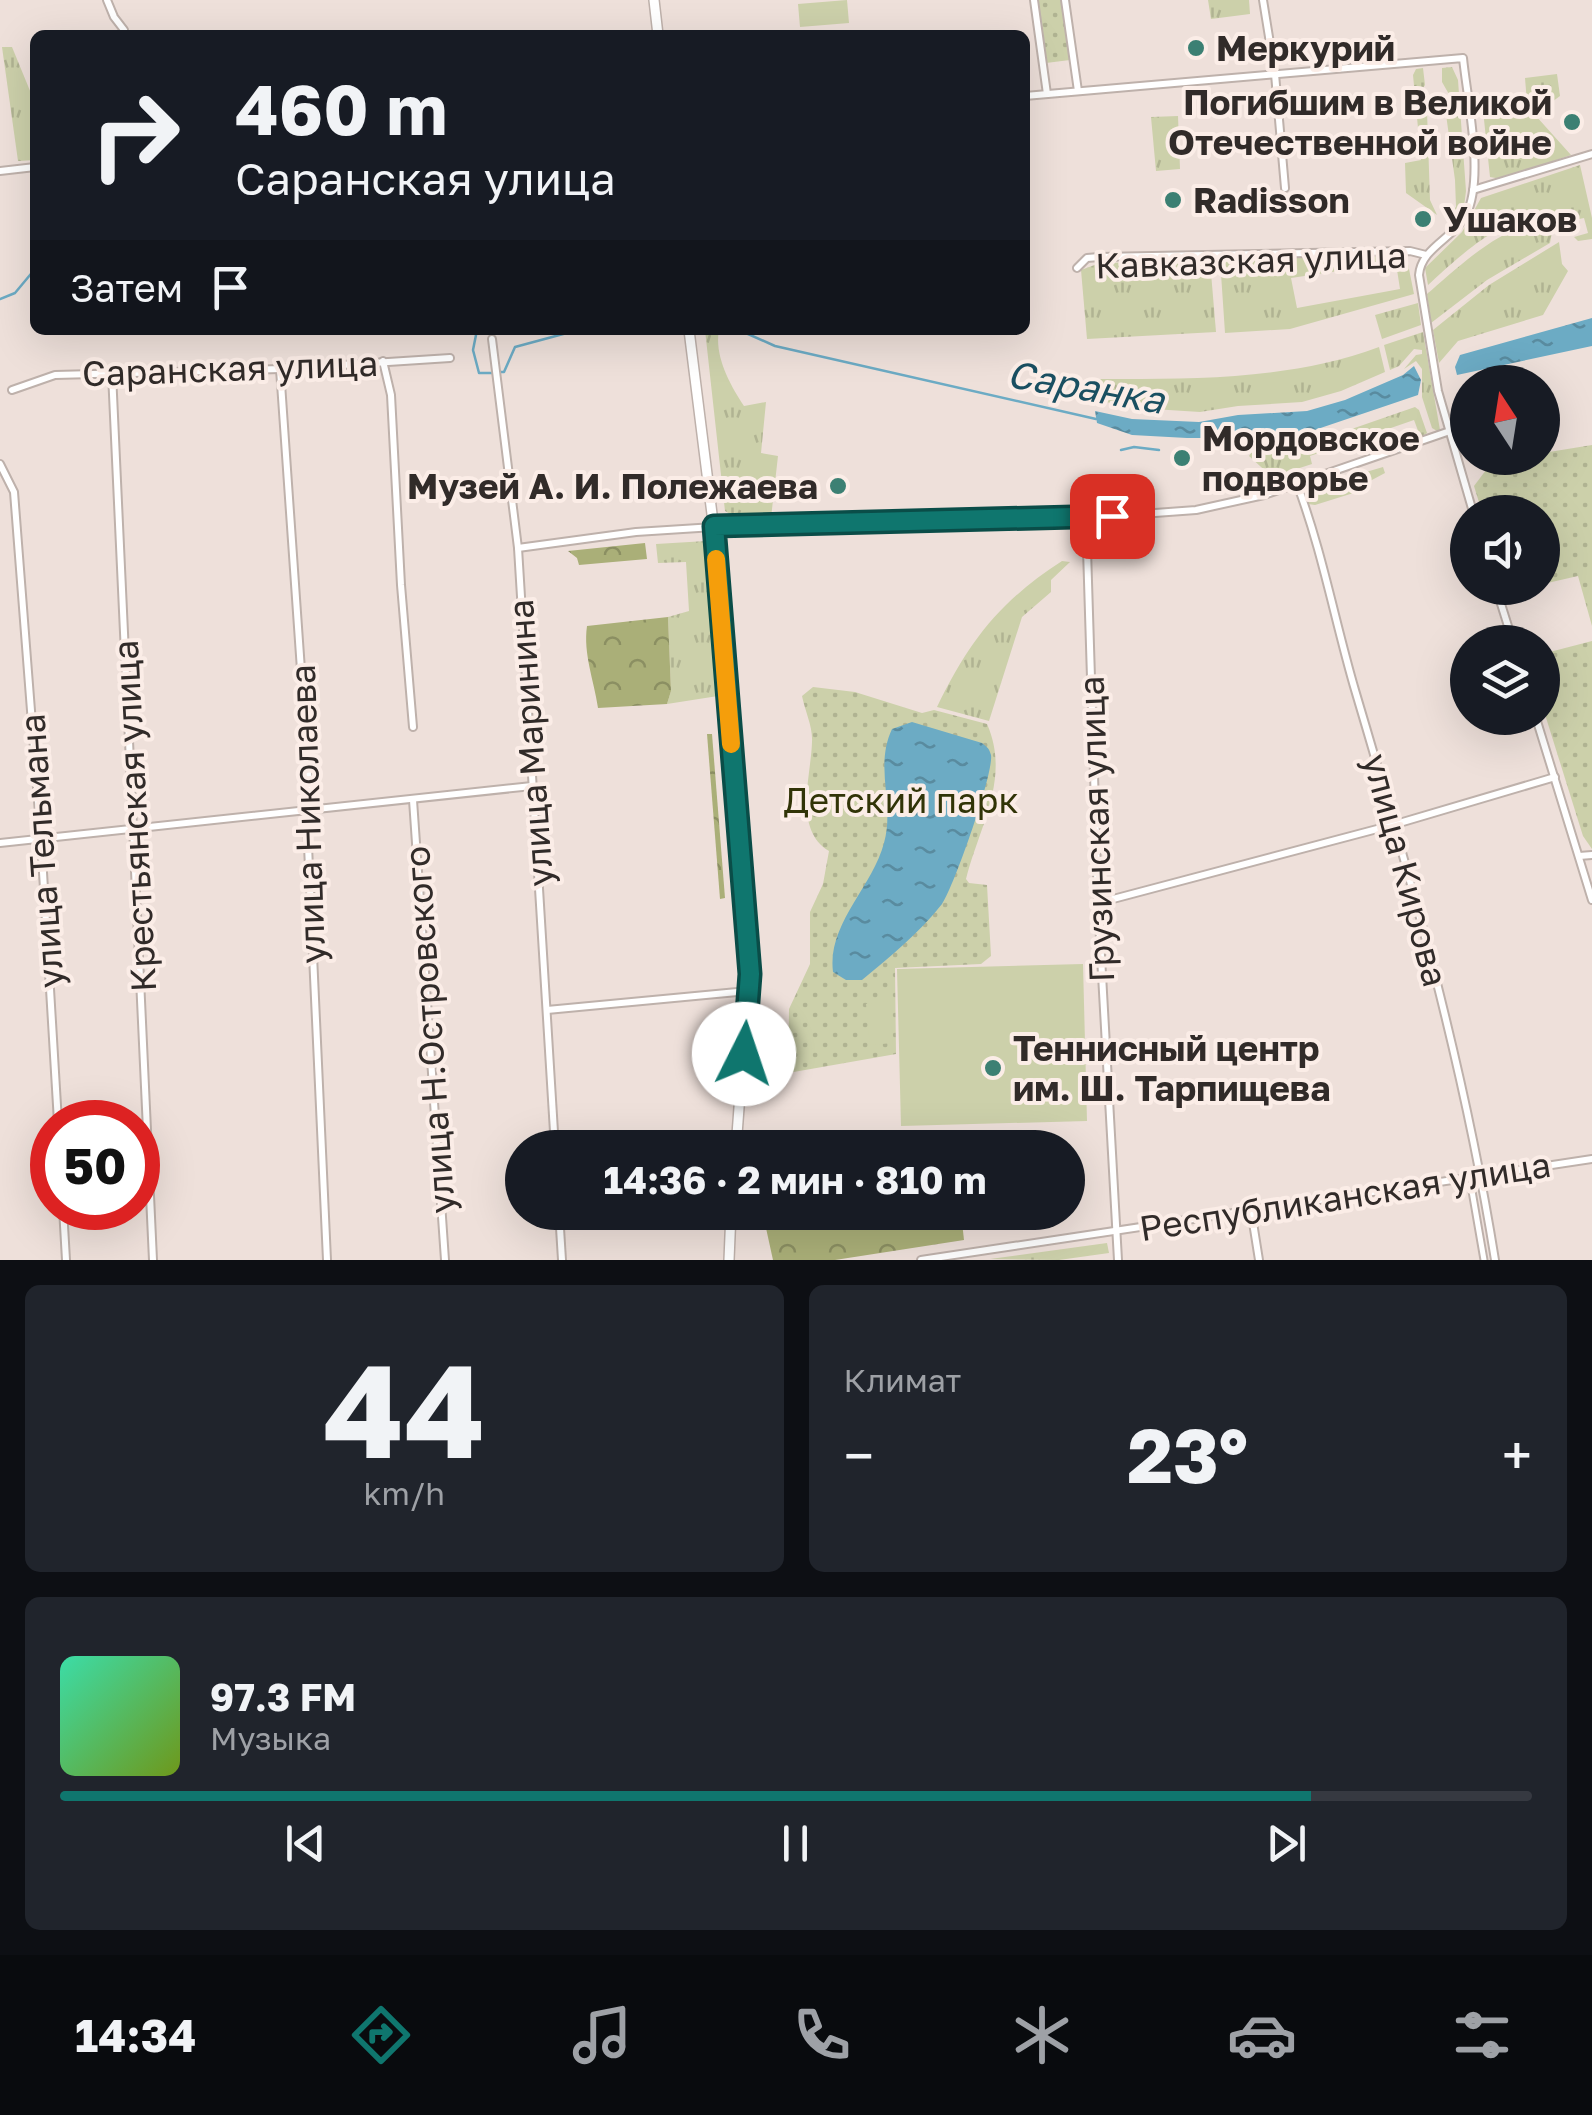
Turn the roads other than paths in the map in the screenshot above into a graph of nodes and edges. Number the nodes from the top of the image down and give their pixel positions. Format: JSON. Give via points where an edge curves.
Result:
{"nodes":[{"id":1,"x":107,"y":0,"type":"edge"},
{"id":2,"x":654,"y":0,"type":"edge"},
{"id":3,"x":1034,"y":0,"type":"edge"},
{"id":4,"x":1066,"y":0,"type":"edge"},
{"id":5,"x":1264,"y":0,"type":"edge"},
{"id":6,"x":124,"y":30,"type":"dead end"},
{"id":7,"x":657,"y":30,"type":"edge"},
{"id":8,"x":1274,"y":74,"type":"junction"},
{"id":9,"x":1078,"y":90,"type":"junction"},
{"id":10,"x":1047,"y":94,"type":"junction"},
{"id":11,"x":1030,"y":96,"type":"edge"},
{"id":12,"x":1592,"y":154,"type":"edge"},
{"id":13,"x":30,"y":168,"type":"edge"},
{"id":14,"x":0,"y":171,"type":"edge"},
{"id":15,"x":1285,"y":188,"type":"dead end"},
{"id":16,"x":1473,"y":190,"type":"junction"},
{"id":17,"x":1426,"y":255,"type":"junction"},
{"id":18,"x":1077,"y":268,"type":"dead end"},
{"id":19,"x":690,"y":335,"type":"edge"},
{"id":20,"x":492,"y":340,"type":"dead end"},
{"id":21,"x":450,"y":358,"type":"dead end"},
{"id":22,"x":384,"y":362,"type":"junction"},
{"id":23,"x":280,"y":369,"type":"junction"},
{"id":24,"x":112,"y":372,"type":"junction"},
{"id":25,"x":12,"y":390,"type":"dead end"},
{"id":26,"x":1448,"y":432,"type":"junction"},
{"id":27,"x":0,"y":464,"type":"edge"},
{"id":28,"x":1297,"y":484,"type":"junction"},
{"id":29,"x":1467,"y":495,"type":"edge"},
{"id":30,"x":1086,"y":518,"type":"junction"},
{"id":31,"x":714,"y":526,"type":"junction"},
{"id":32,"x":518,"y":548,"type":"junction"},
{"id":33,"x":413,"y":727,"type":"dead end"},
{"id":34,"x":1541,"y":735,"type":"edge"},
{"id":35,"x":1555,"y":777,"type":"junction"},
{"id":36,"x":532,"y":786,"type":"junction"},
{"id":37,"x":413,"y":800,"type":"junction"},
{"id":38,"x":308,"y":812,"type":"junction"},
{"id":39,"x":1396,"y":824,"type":"junction"},
{"id":40,"x":135,"y":830,"type":"junction"},
{"id":41,"x":41,"y":839,"type":"junction"},
{"id":42,"x":0,"y":843,"type":"edge"},
{"id":43,"x":1592,"y":855,"type":"edge"},
{"id":44,"x":1579,"y":856,"type":"junction"},
{"id":45,"x":1592,"y":900,"type":"edge"},
{"id":46,"x":1098,"y":903,"type":"junction"},
{"id":47,"x":749,"y":990,"type":"junction"},
{"id":48,"x":546,"y":1010,"type":"junction"},
{"id":49,"x":57,"y":1100,"type":"edge"},
{"id":50,"x":554,"y":1130,"type":"edge"},
{"id":51,"x":737,"y":1130,"type":"edge"},
{"id":52,"x":1592,"y":1159,"type":"edge"},
{"id":53,"x":1482,"y":1176,"type":"junction"},
{"id":54,"x":1472,"y":1191,"type":"dead end"},
{"id":55,"x":1251,"y":1210,"type":"junction"},
{"id":56,"x":64,"y":1230,"type":"edge"},
{"id":57,"x":561,"y":1230,"type":"edge"},
{"id":58,"x":730,"y":1230,"type":"edge"},
{"id":59,"x":1115,"y":1231,"type":"junction"},
{"id":60,"x":979,"y":1256,"type":"edge"},
{"id":61,"x":66,"y":1260,"type":"edge"},
{"id":62,"x":153,"y":1260,"type":"edge"},
{"id":63,"x":327,"y":1260,"type":"edge"},
{"id":64,"x":445,"y":1260,"type":"edge"},
{"id":65,"x":562,"y":1260,"type":"edge"},
{"id":66,"x":729,"y":1260,"type":"edge"},
{"id":67,"x":921,"y":1260,"type":"edge"},
{"id":68,"x":1118,"y":1260,"type":"edge"},
{"id":69,"x":1259,"y":1260,"type":"edge"},
{"id":70,"x":1484,"y":1260,"type":"edge"},
{"id":71,"x":1495,"y":1260,"type":"edge"}],
"edges":[{"from":1,"to":6,"type":"street"},
{"from":2,"to":7,"type":"main road"},
{"from":3,"to":10,"type":"street"},
{"from":4,"to":9,"type":"street"},
{"from":5,"to":8,"type":"street"},
{"from":8,"to":9,"type":"street"},
{"from":8,"to":15,"type":"street"},
{"from":8,"to":16,"type":"street","via":[[1463,58]]},
{"from":9,"to":10,"type":"street"},
{"from":10,"to":11,"type":"street"},
{"from":12,"to":16,"type":"street"},
{"from":13,"to":14,"type":"street"},
{"from":16,"to":17,"type":"street","via":[[1464,218]]},
{"from":17,"to":18,"type":"street","name":"Кавказская улица","via":[[1087,258]]},
{"from":17,"to":26,"type":"street","via":[[1419,275]]},
{"from":19,"to":31,"type":"main road"},
{"from":20,"to":32,"type":"street","name":"улица Маринина"},
{"from":21,"to":22,"type":"street","name":"Саранская улица"},
{"from":22,"to":23,"type":"street","name":"Саранская улица"},
{"from":22,"to":33,"type":"street"},
{"from":23,"to":24,"type":"street","name":"Саранская улица"},
{"from":23,"to":38,"type":"street","name":"улица Николаева"},
{"from":24,"to":25,"type":"street","name":"Саранская улица","via":[[55,375]]},
{"from":24,"to":40,"type":"street","name":"Крестьянская улица"},
{"from":26,"to":28,"type":"street"},
{"from":26,"to":29,"type":"street"},
{"from":27,"to":41,"type":"street","name":"улица Тельмана","via":[[14,492]]},
{"from":28,"to":30,"type":"street","via":[[1196,510]]},
{"from":28,"to":39,"type":"street","name":"улица Кирова"},
{"from":30,"to":31,"type":"street"},
{"from":30,"to":46,"type":"street","name":"Грузинская улица"},
{"from":31,"to":32,"type":"street"},
{"from":31,"to":47,"type":"main road"},
{"from":32,"to":36,"type":"street","name":"улица Маринина"},
{"from":34,"to":35,"type":"street"},
{"from":35,"to":39,"type":"street"},
{"from":35,"to":44,"type":"street"},
{"from":36,"to":37,"type":"street"},
{"from":36,"to":48,"type":"street","name":"улица Маринина"},
{"from":37,"to":38,"type":"street"},
{"from":37,"to":64,"type":"street","name":"улица Н.Островского"},
{"from":38,"to":40,"type":"street"},
{"from":38,"to":63,"type":"street","name":"улица Николаева"},
{"from":39,"to":46,"type":"street"},
{"from":39,"to":53,"type":"street","name":"улица Кирова"},
{"from":40,"to":41,"type":"street"},
{"from":40,"to":62,"type":"street","name":"Крестьянская улица"},
{"from":41,"to":42,"type":"street"},
{"from":41,"to":49,"type":"street","name":"улица Тельмана"},
{"from":43,"to":44,"type":"street"},
{"from":44,"to":45,"type":"street"},
{"from":46,"to":59,"type":"street","name":"Грузинская улица"},
{"from":47,"to":48,"type":"street"},
{"from":47,"to":51,"type":"main road"},
{"from":48,"to":50,"type":"street","name":"улица Маринина"},
{"from":52,"to":53,"type":"street","name":"Республиканская улица"},
{"from":53,"to":55,"type":"street","name":"Республиканская улица"},
{"from":53,"to":71,"type":"street","name":"улица Кирова"},
{"from":54,"to":70,"type":"street"},
{"from":55,"to":59,"type":"street","name":"Республиканская улица"},
{"from":55,"to":69,"type":"street"},
{"from":56,"to":61,"type":"street"},
{"from":57,"to":65,"type":"street"},
{"from":58,"to":66,"type":"main road"},
{"from":59,"to":60,"type":"street","name":"Республиканская улица"},
{"from":59,"to":68,"type":"street","name":"Грузинская улица"},
{"from":60,"to":67,"type":"street","name":"Республиканская улица"}]}
